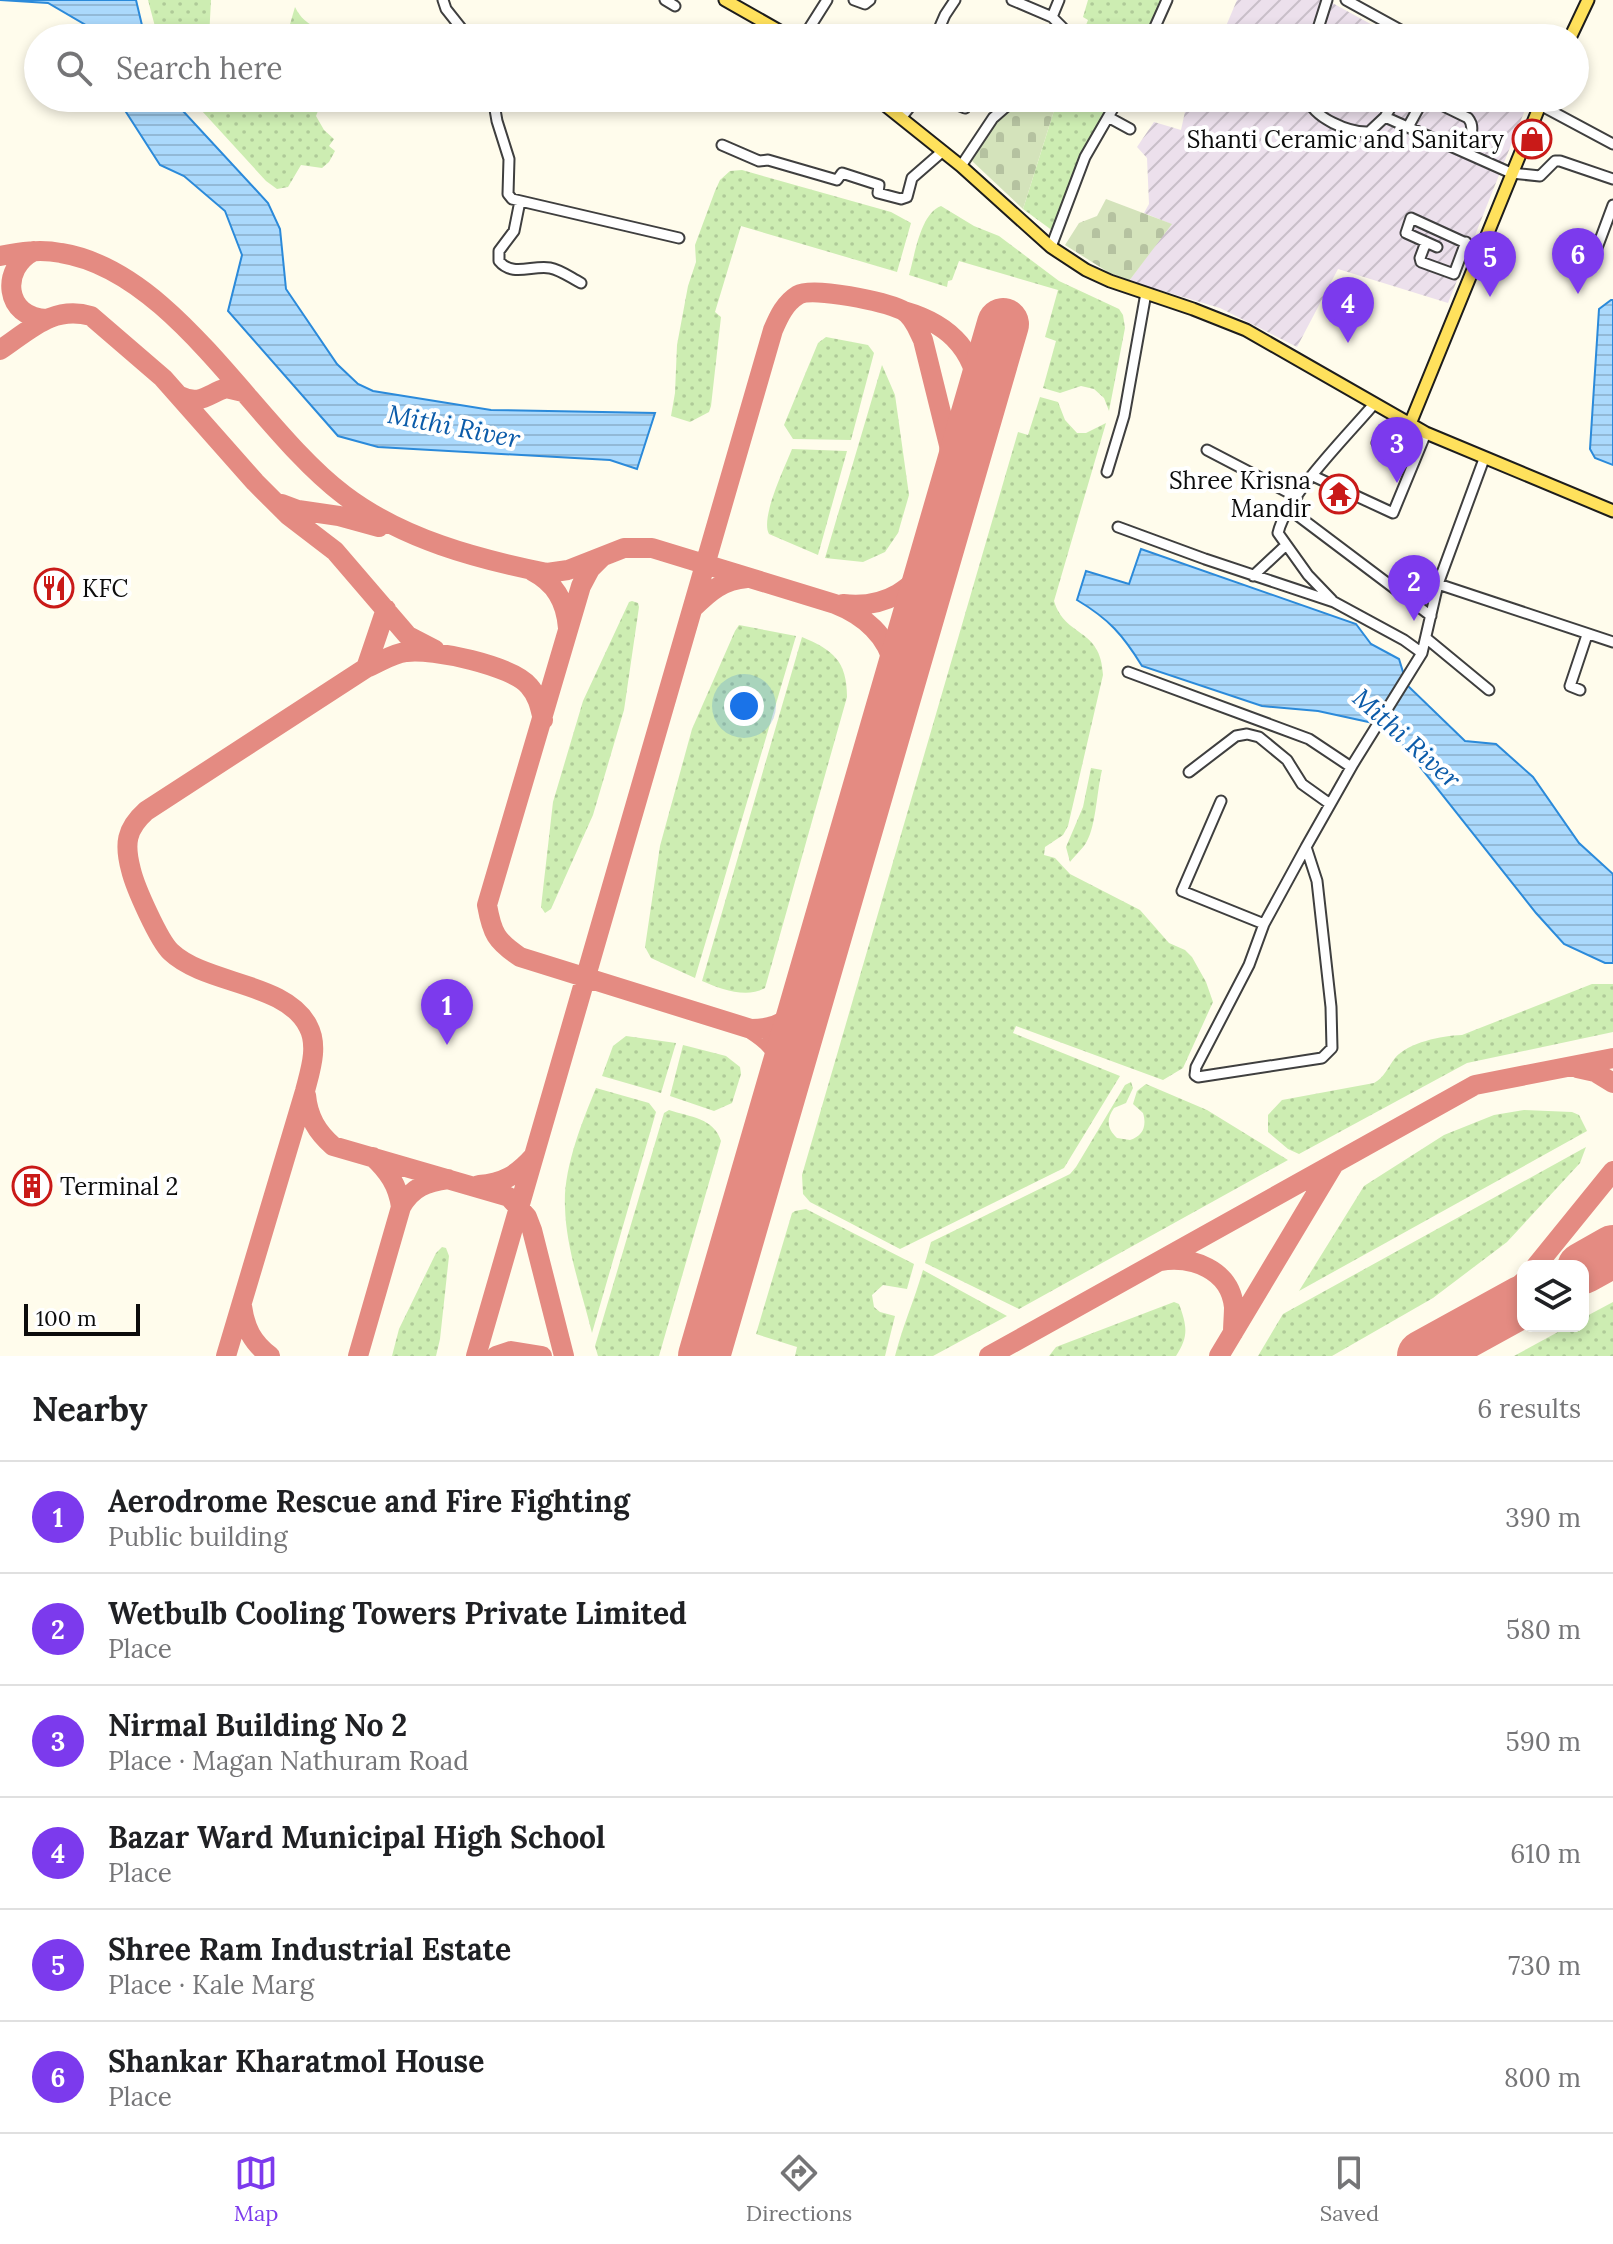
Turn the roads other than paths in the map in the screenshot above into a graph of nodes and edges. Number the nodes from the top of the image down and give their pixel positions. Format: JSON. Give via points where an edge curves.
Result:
{"nodes":[{"id":1,"x":443,"y":0,"type":"edge"},
{"id":2,"x":665,"y":0,"type":"edge"},
{"id":3,"x":725,"y":0,"type":"edge"},
{"id":4,"x":827,"y":0,"type":"edge"},
{"id":5,"x":854,"y":0,"type":"edge"},
{"id":6,"x":870,"y":0,"type":"edge"},
{"id":7,"x":955,"y":0,"type":"edge"},
{"id":8,"x":1012,"y":0,"type":"edge"},
{"id":9,"x":1059,"y":0,"type":"edge"},
{"id":10,"x":1167,"y":0,"type":"edge"},
{"id":11,"x":1327,"y":0,"type":"edge"},
{"id":12,"x":1336,"y":0,"type":"edge"},
{"id":13,"x":1346,"y":0,"type":"edge"},
{"id":14,"x":1588,"y":0,"type":"edge"},
{"id":15,"x":675,"y":6,"type":"dead end"},
{"id":16,"x":1052,"y":17,"type":"junction"},
{"id":17,"x":458,"y":24,"type":"edge"},
{"id":18,"x":767,"y":24,"type":"edge"},
{"id":19,"x":812,"y":24,"type":"edge"},
{"id":20,"x":942,"y":24,"type":"edge"},
{"id":21,"x":1059,"y":24,"type":"edge"},
{"id":22,"x":1156,"y":24,"type":"edge"},
{"id":23,"x":1319,"y":24,"type":"edge"},
{"id":24,"x":1379,"y":24,"type":"edge"},
{"id":25,"x":1390,"y":24,"type":"edge"},
{"id":26,"x":1577,"y":24,"type":"edge"},
{"id":27,"x":495,"y":112,"type":"edge"},
{"id":28,"x":897,"y":112,"type":"edge"},
{"id":29,"x":906,"y":112,"type":"edge"},
{"id":30,"x":1000,"y":112,"type":"edge"},
{"id":31,"x":1111,"y":112,"type":"edge"},
{"id":32,"x":1316,"y":112,"type":"edge"},
{"id":33,"x":1388,"y":112,"type":"edge"},
{"id":34,"x":1417,"y":112,"type":"edge"},
{"id":35,"x":1455,"y":112,"type":"edge"},
{"id":36,"x":1530,"y":112,"type":"edge"},
{"id":37,"x":1556,"y":112,"type":"edge"},
{"id":38,"x":1108,"y":117,"type":"junction"},
{"id":39,"x":1385,"y":117,"type":"junction"},
{"id":40,"x":901,"y":118,"type":"junction"},
{"id":41,"x":1408,"y":127,"type":"junction"},
{"id":42,"x":1130,"y":129,"type":"dead end"},
{"id":43,"x":1613,"y":144,"type":"edge"},
{"id":44,"x":722,"y":145,"type":"dead end"},
{"id":45,"x":943,"y":151,"type":"junction"},
{"id":46,"x":1463,"y":151,"type":"junction"},
{"id":47,"x":961,"y":166,"type":"junction"},
{"id":48,"x":1511,"y":173,"type":"junction"},
{"id":49,"x":1613,"y":179,"type":"edge"},
{"id":50,"x":520,"y":201,"type":"junction"},
{"id":51,"x":1613,"y":205,"type":"edge"},
{"id":52,"x":679,"y":238,"type":"dead end"},
{"id":53,"x":1426,"y":242,"type":"junction"},
{"id":54,"x":1466,"y":242,"type":"junction"},
{"id":55,"x":1051,"y":247,"type":"junction"},
{"id":56,"x":1437,"y":247,"type":"dead end"},
{"id":57,"x":1597,"y":248,"type":"dead end"},
{"id":58,"x":1481,"y":250,"type":"junction"},
{"id":59,"x":1457,"y":270,"type":"junction"},
{"id":60,"x":1471,"y":275,"type":"junction"},
{"id":61,"x":581,"y":283,"type":"dead end"},
{"id":62,"x":1146,"y":293,"type":"junction"},
{"id":63,"x":1374,"y":404,"type":"junction"},
{"id":64,"x":1410,"y":424,"type":"junction"},
{"id":65,"x":1426,"y":433,"type":"junction"},
{"id":66,"x":1377,"y":443,"type":"dead end"},
{"id":67,"x":1207,"y":450,"type":"dead end"},
{"id":68,"x":1415,"y":458,"type":"junction"},
{"id":69,"x":1484,"y":459,"type":"junction"},
{"id":70,"x":1107,"y":472,"type":"dead end"},
{"id":71,"x":1313,"y":476,"type":"junction"},
{"id":72,"x":1297,"y":497,"type":"junction"},
{"id":73,"x":1289,"y":509,"type":"junction"},
{"id":74,"x":1613,"y":511,"type":"edge"},
{"id":75,"x":1118,"y":527,"type":"dead end"},
{"id":76,"x":1285,"y":546,"type":"junction"},
{"id":77,"x":1253,"y":576,"type":"junction"},
{"id":78,"x":1438,"y":584,"type":"junction"},
{"id":79,"x":1334,"y":602,"type":"junction"},
{"id":80,"x":1431,"y":616,"type":"junction"},
{"id":81,"x":1587,"y":635,"type":"junction"},
{"id":82,"x":1426,"y":638,"type":"junction"},
{"id":83,"x":1613,"y":642,"type":"edge"},
{"id":84,"x":1422,"y":653,"type":"junction"},
{"id":85,"x":1128,"y":672,"type":"dead end"},
{"id":86,"x":1489,"y":690,"type":"dead end"},
{"id":87,"x":1580,"y":690,"type":"dead end"},
{"id":88,"x":1352,"y":765,"type":"junction"},
{"id":89,"x":1189,"y":772,"type":"dead end"},
{"id":90,"x":1221,"y":801,"type":"dead end"},
{"id":91,"x":1330,"y":804,"type":"junction"},
{"id":92,"x":1306,"y":847,"type":"junction"},
{"id":93,"x":1264,"y":924,"type":"junction"}],
"edges":[{"from":1,"to":17,"type":"street"},
{"from":2,"to":15,"type":"street"},
{"from":3,"to":18,"type":"main road"},
{"from":4,"to":19,"type":"street"},
{"from":5,"to":6,"type":"street"},
{"from":7,"to":20,"type":"street"},
{"from":8,"to":16,"type":"street"},
{"from":9,"to":16,"type":"street"},
{"from":10,"to":22,"type":"street"},
{"from":11,"to":23,"type":"street"},
{"from":12,"to":24,"type":"street"},
{"from":13,"to":25,"type":"street"},
{"from":14,"to":26,"type":"main road"},
{"from":16,"to":21,"type":"street"},
{"from":27,"to":50,"type":"street","via":[[509,159],[508,194]]},
{"from":28,"to":40,"type":"main road"},
{"from":29,"to":40,"type":"street"},
{"from":30,"to":47,"type":"street"},
{"from":31,"to":38,"type":"street"},
{"from":32,"to":39,"type":"street","via":[[1360,133],[1369,132]]},
{"from":33,"to":39,"type":"street"},
{"from":34,"to":41,"type":"street"},
{"from":35,"to":46,"type":"street","via":[[1472,123]]},
{"from":36,"to":48,"type":"main road"},
{"from":37,"to":43,"type":"street"},
{"from":38,"to":42,"type":"street"},
{"from":38,"to":55,"type":"street","via":[[1085,157]]},
{"from":39,"to":41,"type":"street"},
{"from":40,"to":45,"type":"main road"},
{"from":41,"to":46,"type":"street"},
{"from":44,"to":45,"type":"street","via":[[821,177],[837,180],[842,173],[901,199],[907,197],[912,178]]},
{"from":45,"to":47,"type":"main road"},
{"from":46,"to":48,"type":"street"},
{"from":47,"to":55,"type":"main road"},
{"from":48,"to":49,"type":"street","via":[[1540,176],[1560,161]]},
{"from":48,"to":58,"type":"main road"},
{"from":50,"to":52,"type":"street"},
{"from":50,"to":61,"type":"street","via":[[514,231],[499,251],[499,261],[512,270],[556,270]]},
{"from":51,"to":57,"type":"street"},
{"from":53,"to":54,"type":"street","via":[[1406,233],[1411,218]]},
{"from":53,"to":56,"type":"street"},
{"from":53,"to":59,"type":"street","via":[[1421,262],[1454,274]]},
{"from":54,"to":58,"type":"street"},
{"from":54,"to":59,"type":"street"},
{"from":55,"to":62,"type":"main road","via":[[1086,270]]},
{"from":58,"to":60,"type":"main road"},
{"from":59,"to":60,"type":"street"},
{"from":60,"to":64,"type":"main road"},
{"from":62,"to":63,"type":"main road","via":[[1246,330]]},
{"from":62,"to":70,"type":"street","via":[[1124,416]]},
{"from":63,"to":64,"type":"main road"},
{"from":63,"to":71,"type":"street"},
{"from":64,"to":65,"type":"main road"},
{"from":65,"to":68,"type":"street"},
{"from":65,"to":69,"type":"main road"},
{"from":66,"to":68,"type":"street"},
{"from":67,"to":72,"type":"street"},
{"from":68,"to":71,"type":"street","via":[[1393,513]]},
{"from":69,"to":74,"type":"main road"},
{"from":69,"to":78,"type":"street"},
{"from":71,"to":72,"type":"street"},
{"from":72,"to":73,"type":"street"},
{"from":73,"to":76,"type":"street","via":[[1278,533]]},
{"from":73,"to":80,"type":"street"},
{"from":75,"to":77,"type":"street"},
{"from":76,"to":77,"type":"street"},
{"from":76,"to":79,"type":"street"},
{"from":77,"to":79,"type":"street"},
{"from":78,"to":80,"type":"street"},
{"from":78,"to":81,"type":"street"},
{"from":79,"to":84,"type":"street"},
{"from":80,"to":82,"type":"street"},
{"from":81,"to":83,"type":"street"},
{"from":81,"to":87,"type":"street","via":[[1570,686]]},
{"from":82,"to":84,"type":"street"},
{"from":82,"to":86,"type":"street"},
{"from":84,"to":88,"type":"street"},
{"from":85,"to":88,"type":"street","via":[[1309,739]]},
{"from":88,"to":91,"type":"street"},
{"from":89,"to":91,"type":"street","via":[[1236,736],[1247,734],[1276,749],[1302,784]]},
{"from":90,"to":93,"type":"street","via":[[1182,891]]},
{"from":91,"to":92,"type":"street"},
{"from":92,"to":93,"type":"street"},
{"from":92,"to":93,"type":"street","via":[[1317,881],[1332,1048],[1322,1058],[1198,1077],[1196,1067],[1249,965]]}]}
